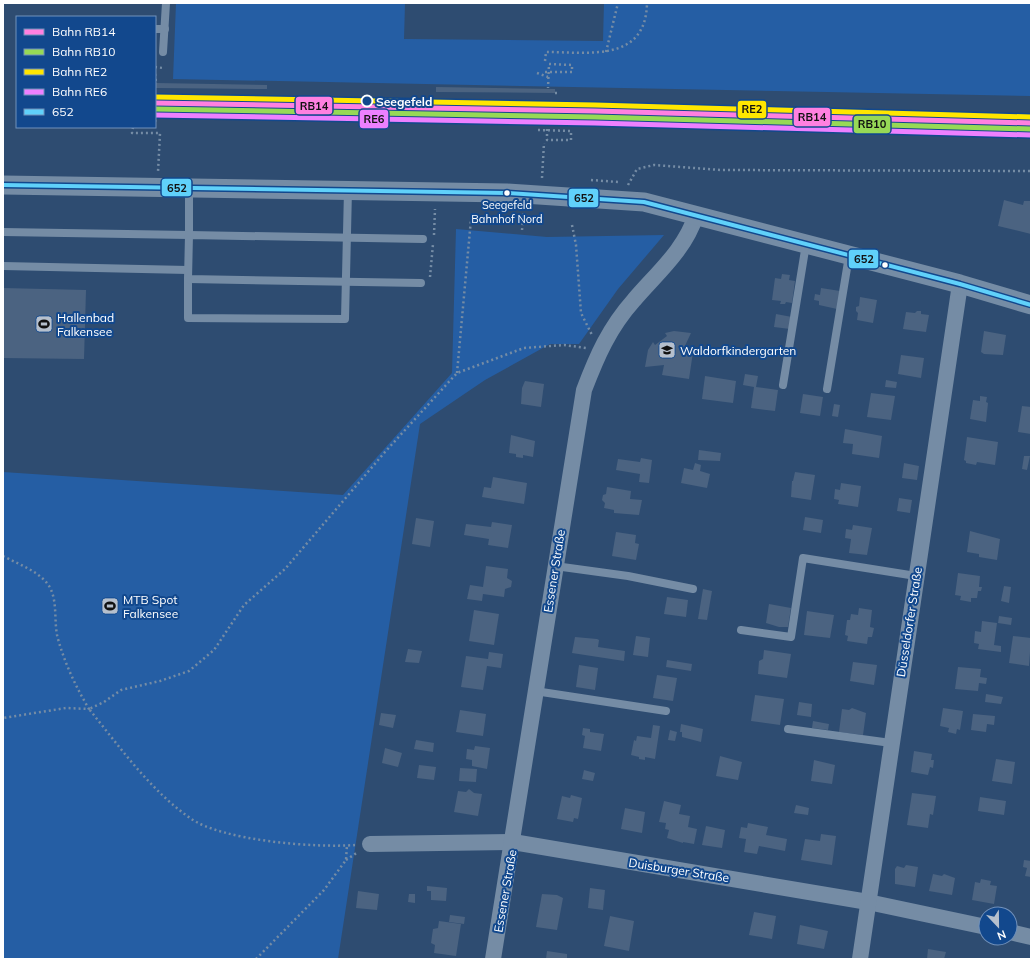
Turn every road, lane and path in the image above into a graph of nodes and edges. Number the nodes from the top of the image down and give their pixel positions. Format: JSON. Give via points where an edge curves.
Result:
{"nodes":[{"id":1,"x":166,"y":3,"type":"edge"},
{"id":2,"x":618,"y":3,"type":"edge"},
{"id":3,"x":647,"y":3,"type":"edge"},
{"id":4,"x":156,"y":28,"type":"edge"},
{"id":5,"x":165,"y":29,"type":"junction"},
{"id":6,"x":163,"y":52,"type":"dead end"},
{"id":7,"x":606,"y":52,"type":"junction"},
{"id":8,"x":545,"y":61,"type":"dead end"},
{"id":9,"x":156,"y":67,"type":"edge"},
{"id":10,"x":163,"y":68,"type":"dead end"},
{"id":11,"x":548,"y":77,"type":"junction"},
{"id":12,"x":548,"y":88,"type":"dead end"},
{"id":13,"x":555,"y":93,"type":"dead end"},
{"id":14,"x":560,"y":93,"type":"dead end"},
{"id":15,"x":551,"y":114,"type":"dead end"},
{"id":16,"x":557,"y":114,"type":"dead end"},
{"id":17,"x":547,"y":117,"type":"dead end"},
{"id":18,"x":133,"y":128,"type":"edge"},
{"id":19,"x":547,"y":128,"type":"junction"},
{"id":20,"x":544,"y":143,"type":"dead end"},
{"id":21,"x":154,"y":172,"type":"dead end"},
{"id":22,"x":1031,"y":172,"type":"edge"},
{"id":23,"x":536,"y":178,"type":"dead end"},
{"id":24,"x":3,"y":185,"type":"edge"},
{"id":25,"x":628,"y":185,"type":"dead end"},
{"id":26,"x":189,"y":188,"type":"junction"},
{"id":27,"x":348,"y":190,"type":"junction"},
{"id":28,"x":434,"y":209,"type":"dead end"},
{"id":29,"x":696,"y":215,"type":"junction"},
{"id":30,"x":471,"y":219,"type":"dead end"},
{"id":31,"x":572,"y":225,"type":"dead end"},
{"id":32,"x":3,"y":232,"type":"edge"},
{"id":33,"x":189,"y":235,"type":"junction"},
{"id":34,"x":346,"y":237,"type":"junction"},
{"id":35,"x":423,"y":239,"type":"dead end"},
{"id":36,"x":806,"y":244,"type":"junction"},
{"id":37,"x":850,"y":256,"type":"junction"},
{"id":38,"x":3,"y":266,"type":"edge"},
{"id":39,"x":188,"y":270,"type":"junction"},
{"id":40,"x":188,"y":279,"type":"junction"},
{"id":41,"x":345,"y":280,"type":"junction"},
{"id":42,"x":421,"y":283,"type":"joint"},
{"id":43,"x":960,"y":284,"type":"junction"},
{"id":44,"x":1031,"y":305,"type":"edge"},
{"id":45,"x":599,"y":350,"type":"junction"},
{"id":46,"x":457,"y":373,"type":"junction"},
{"id":47,"x":783,"y":385,"type":"dead end"},
{"id":48,"x":827,"y":389,"type":"dead end"},
{"id":49,"x":3,"y":556,"type":"edge"},
{"id":50,"x":555,"y":566,"type":"junction"},
{"id":51,"x":916,"y":576,"type":"junction"},
{"id":52,"x":693,"y":589,"type":"dead end"},
{"id":53,"x":741,"y":630,"type":"dead end"},
{"id":54,"x":535,"y":691,"type":"junction"},
{"id":55,"x":89,"y":709,"type":"junction"},
{"id":56,"x":666,"y":711,"type":"dead end"},
{"id":57,"x":3,"y":718,"type":"edge"},
{"id":58,"x":788,"y":728,"type":"dead end"},
{"id":59,"x":891,"y":743,"type":"junction"},
{"id":60,"x":513,"y":842,"type":"junction"},
{"id":61,"x":370,"y":844,"type":"joint"},
{"id":62,"x":347,"y":845,"type":"junction"},
{"id":63,"x":868,"y":902,"type":"junction"},
{"id":64,"x":978,"y":925,"type":"edge"},
{"id":65,"x":1018,"y":934,"type":"edge"},
{"id":66,"x":1031,"y":936,"type":"edge"},
{"id":67,"x":256,"y":959,"type":"edge"},
{"id":68,"x":494,"y":959,"type":"edge"},
{"id":69,"x":860,"y":959,"type":"edge"}],
"edges":[{"from":1,"to":5,"type":"lane"},
{"from":2,"to":7,"type":"path"},
{"from":3,"to":7,"type":"path","via":[[647,16],[641,31],[626,46]]},
{"from":4,"to":5,"type":"lane"},
{"from":5,"to":6,"type":"lane"},
{"from":7,"to":8,"type":"path","via":[[546,52]]},
{"from":9,"to":10,"type":"path"},
{"from":11,"to":11,"type":"path","via":[[537,73],[545,73],[552,72],[572,72],[572,65],[549,64],[549,70]]},
{"from":11,"to":12,"type":"path"},
{"from":13,"to":14,"type":"path"},
{"from":15,"to":16,"type":"path"},
{"from":17,"to":19,"type":"path"},
{"from":18,"to":21,"type":"path","via":[[132,132],[160,133],[158,172]]},
{"from":19,"to":19,"type":"path","via":[[538,130],[544,131],[551,131],[571,131],[571,140],[547,140],[547,134]]},
{"from":20,"to":23,"type":"path","via":[[542,178]]},
{"from":22,"to":25,"type":"path","via":[[721,170],[654,165],[637,169]]},
{"from":24,"to":26,"type":"street"},
{"from":26,"to":27,"type":"street"},
{"from":26,"to":33,"type":"lane"},
{"from":27,"to":29,"type":"street","via":[[506,193],[644,202]]},
{"from":27,"to":34,"type":"lane"},
{"from":28,"to":42,"type":"path","via":[[429,283]]},
{"from":29,"to":36,"type":"street"},
{"from":29,"to":45,"type":"street","name":"Essener Straße","via":[[691,231],[672,258],[633,300]]},
{"from":30,"to":46,"type":"path"},
{"from":31,"to":45,"type":"path","via":[[581,312]]},
{"from":32,"to":33,"type":"lane"},
{"from":33,"to":34,"type":"lane"},
{"from":33,"to":39,"type":"lane"},
{"from":34,"to":35,"type":"lane"},
{"from":34,"to":41,"type":"lane"},
{"from":36,"to":37,"type":"street"},
{"from":36,"to":47,"type":"lane"},
{"from":37,"to":43,"type":"street"},
{"from":37,"to":48,"type":"lane"},
{"from":38,"to":39,"type":"lane"},
{"from":39,"to":40,"type":"lane"},
{"from":40,"to":41,"type":"lane"},
{"from":40,"to":41,"type":"lane","via":[[188,318],[345,319]]},
{"from":41,"to":42,"type":"lane"},
{"from":43,"to":44,"type":"street"},
{"from":43,"to":51,"type":"street","name":"Düsseldorfer Straße"},
{"from":45,"to":46,"type":"path","via":[[564,345],[524,348]]},
{"from":45,"to":50,"type":"street","name":"Essener Straße","via":[[584,390]]},
{"from":46,"to":55,"type":"path","via":[[385,452],[285,569],[244,605],[214,650],[189,671],[121,690]]},
{"from":49,"to":55,"type":"path","via":[[38,574],[48,584],[54,599],[58,638],[74,683]]},
{"from":50,"to":52,"type":"lane","via":[[628,576]]},
{"from":50,"to":54,"type":"street","name":"Essener Straße"},
{"from":51,"to":53,"type":"lane","via":[[803,558],[790,637]]},
{"from":51,"to":59,"type":"street","name":"Düsseldorfer Straße"},
{"from":54,"to":56,"type":"lane"},
{"from":54,"to":60,"type":"street","name":"Essener Straße"},
{"from":55,"to":57,"type":"path","via":[[66,708]]},
{"from":55,"to":62,"type":"path","via":[[148,780],[190,818],[221,832],[303,845]]},
{"from":58,"to":59,"type":"lane"},
{"from":59,"to":63,"type":"street","name":"Düsseldorfer Straße"},
{"from":60,"to":61,"type":"street","name":"Duisburger Straße"},
{"from":60,"to":63,"type":"street","name":"Duisburger Straße"},
{"from":60,"to":68,"type":"street","name":"Essener Straße"},
{"from":61,"to":62,"type":"path"},
{"from":62,"to":67,"type":"path","via":[[346,860],[324,890]]},
{"from":63,"to":64,"type":"street","name":"Duisburger Straße"},
{"from":63,"to":69,"type":"street","name":"Düsseldorfer Straße"},
{"from":65,"to":66,"type":"street"}]}
